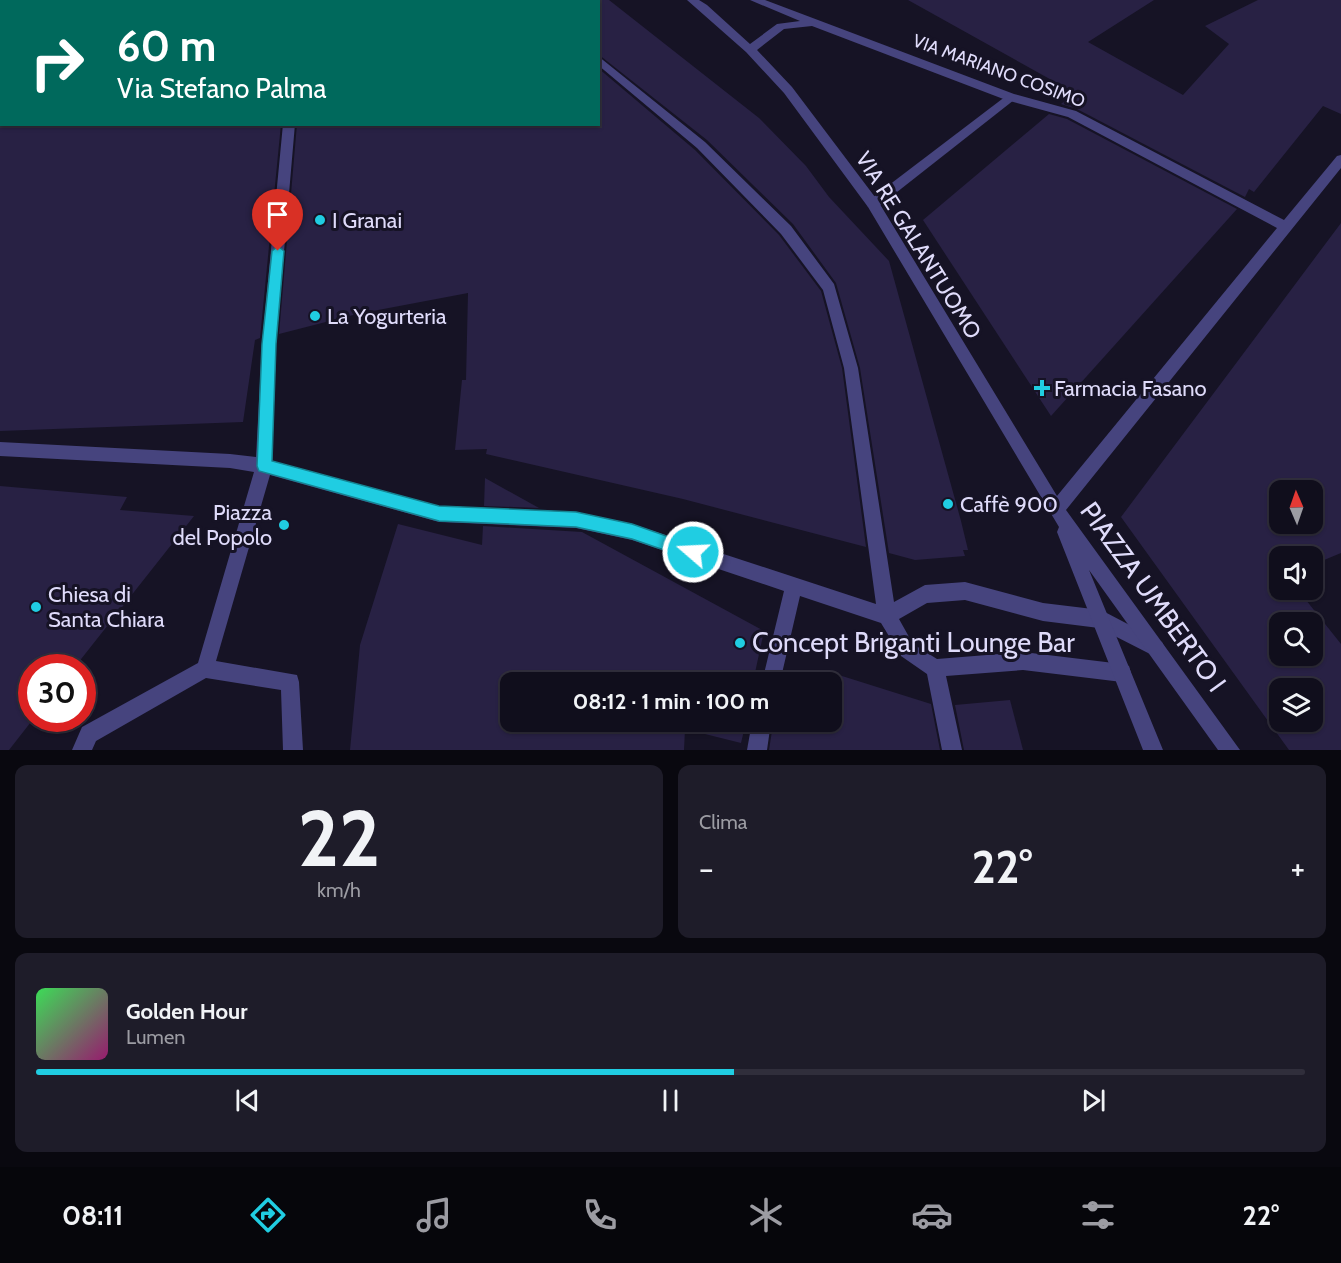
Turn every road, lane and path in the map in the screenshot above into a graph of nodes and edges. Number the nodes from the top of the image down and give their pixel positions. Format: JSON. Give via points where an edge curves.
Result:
{"nodes":[{"id":1,"x":692,"y":0,"type":"edge"},
{"id":2,"x":755,"y":0,"type":"edge"},
{"id":3,"x":815,"y":23,"type":"junction"},
{"id":4,"x":750,"y":50,"type":"junction"},
{"id":5,"x":600,"y":61,"type":"edge"},
{"id":6,"x":1010,"y":97,"type":"junction"},
{"id":7,"x":289,"y":126,"type":"edge"},
{"id":8,"x":1341,"y":159,"type":"edge"},
{"id":9,"x":873,"y":204,"type":"junction"},
{"id":10,"x":1286,"y":227,"type":"junction"},
{"id":11,"x":0,"y":449,"type":"edge"},
{"id":12,"x":264,"y":466,"type":"junction"},
{"id":13,"x":1056,"y":510,"type":"junction"},
{"id":14,"x":794,"y":586,"type":"junction"},
{"id":15,"x":887,"y":616,"type":"junction"},
{"id":16,"x":1101,"y":619,"type":"junction"},
{"id":17,"x":1156,"y":648,"type":"junction"},
{"id":18,"x":935,"y":668,"type":"junction"},
{"id":19,"x":205,"y":669,"type":"junction"},
{"id":20,"x":773,"y":672,"type":"edge"},
{"id":21,"x":1122,"y":673,"type":"junction"},
{"id":22,"x":760,"y":732,"type":"edge"},
{"id":23,"x":82,"y":750,"type":"edge"},
{"id":24,"x":293,"y":750,"type":"edge"},
{"id":25,"x":756,"y":750,"type":"edge"},
{"id":26,"x":952,"y":750,"type":"edge"},
{"id":27,"x":1153,"y":750,"type":"edge"},
{"id":28,"x":1230,"y":750,"type":"edge"}],
"edges":[{"from":1,"to":4,"type":"street","name":"VIA RE GALANTUOMO"},
{"from":2,"to":3,"type":"street","name":"VIA MARIANO COSIMO"},
{"from":3,"to":4,"type":"street","via":[[781,26]]},
{"from":3,"to":6,"type":"street","name":"VIA MARIANO COSIMO"},
{"from":4,"to":9,"type":"street","name":"VIA RE GALANTUOMO","via":[[788,90]]},
{"from":5,"to":15,"type":"street","via":[[701,145],[786,230],[828,288],[851,368]]},
{"from":6,"to":9,"type":"street"},
{"from":6,"to":10,"type":"street","name":"VIA MARIANO COSIMO","via":[[1072,114]]},
{"from":7,"to":12,"type":"street","via":[[269,344]]},
{"from":8,"to":10,"type":"street"},
{"from":9,"to":13,"type":"street","name":"VIA RE GALANTUOMO"},
{"from":10,"to":13,"type":"street"},
{"from":11,"to":12,"type":"street"},
{"from":12,"to":14,"type":"street","via":[[439,514],[576,520],[632,532]]},
{"from":12,"to":19,"type":"street"},
{"from":13,"to":16,"type":"street","name":"PIAZZA UMBERTO I"},
{"from":13,"to":17,"type":"street","name":"PIAZZA UMBERTO I"},
{"from":14,"to":15,"type":"street"},
{"from":14,"to":20,"type":"street"},
{"from":15,"to":16,"type":"street","via":[[925,594],[965,591],[1043,612]]},
{"from":15,"to":18,"type":"street","via":[[907,650]]},
{"from":16,"to":17,"type":"street"},
{"from":16,"to":21,"type":"street","name":"PIAZZA UMBERTO I"},
{"from":17,"to":28,"type":"street","name":"PIAZZA UMBERTO I"},
{"from":18,"to":21,"type":"street","via":[[1023,661]]},
{"from":18,"to":26,"type":"street"},
{"from":19,"to":23,"type":"street","via":[[89,734]]},
{"from":19,"to":24,"type":"street","via":[[290,682]]},
{"from":21,"to":27,"type":"street","name":"PIAZZA UMBERTO I"},
{"from":22,"to":25,"type":"street"}]}
